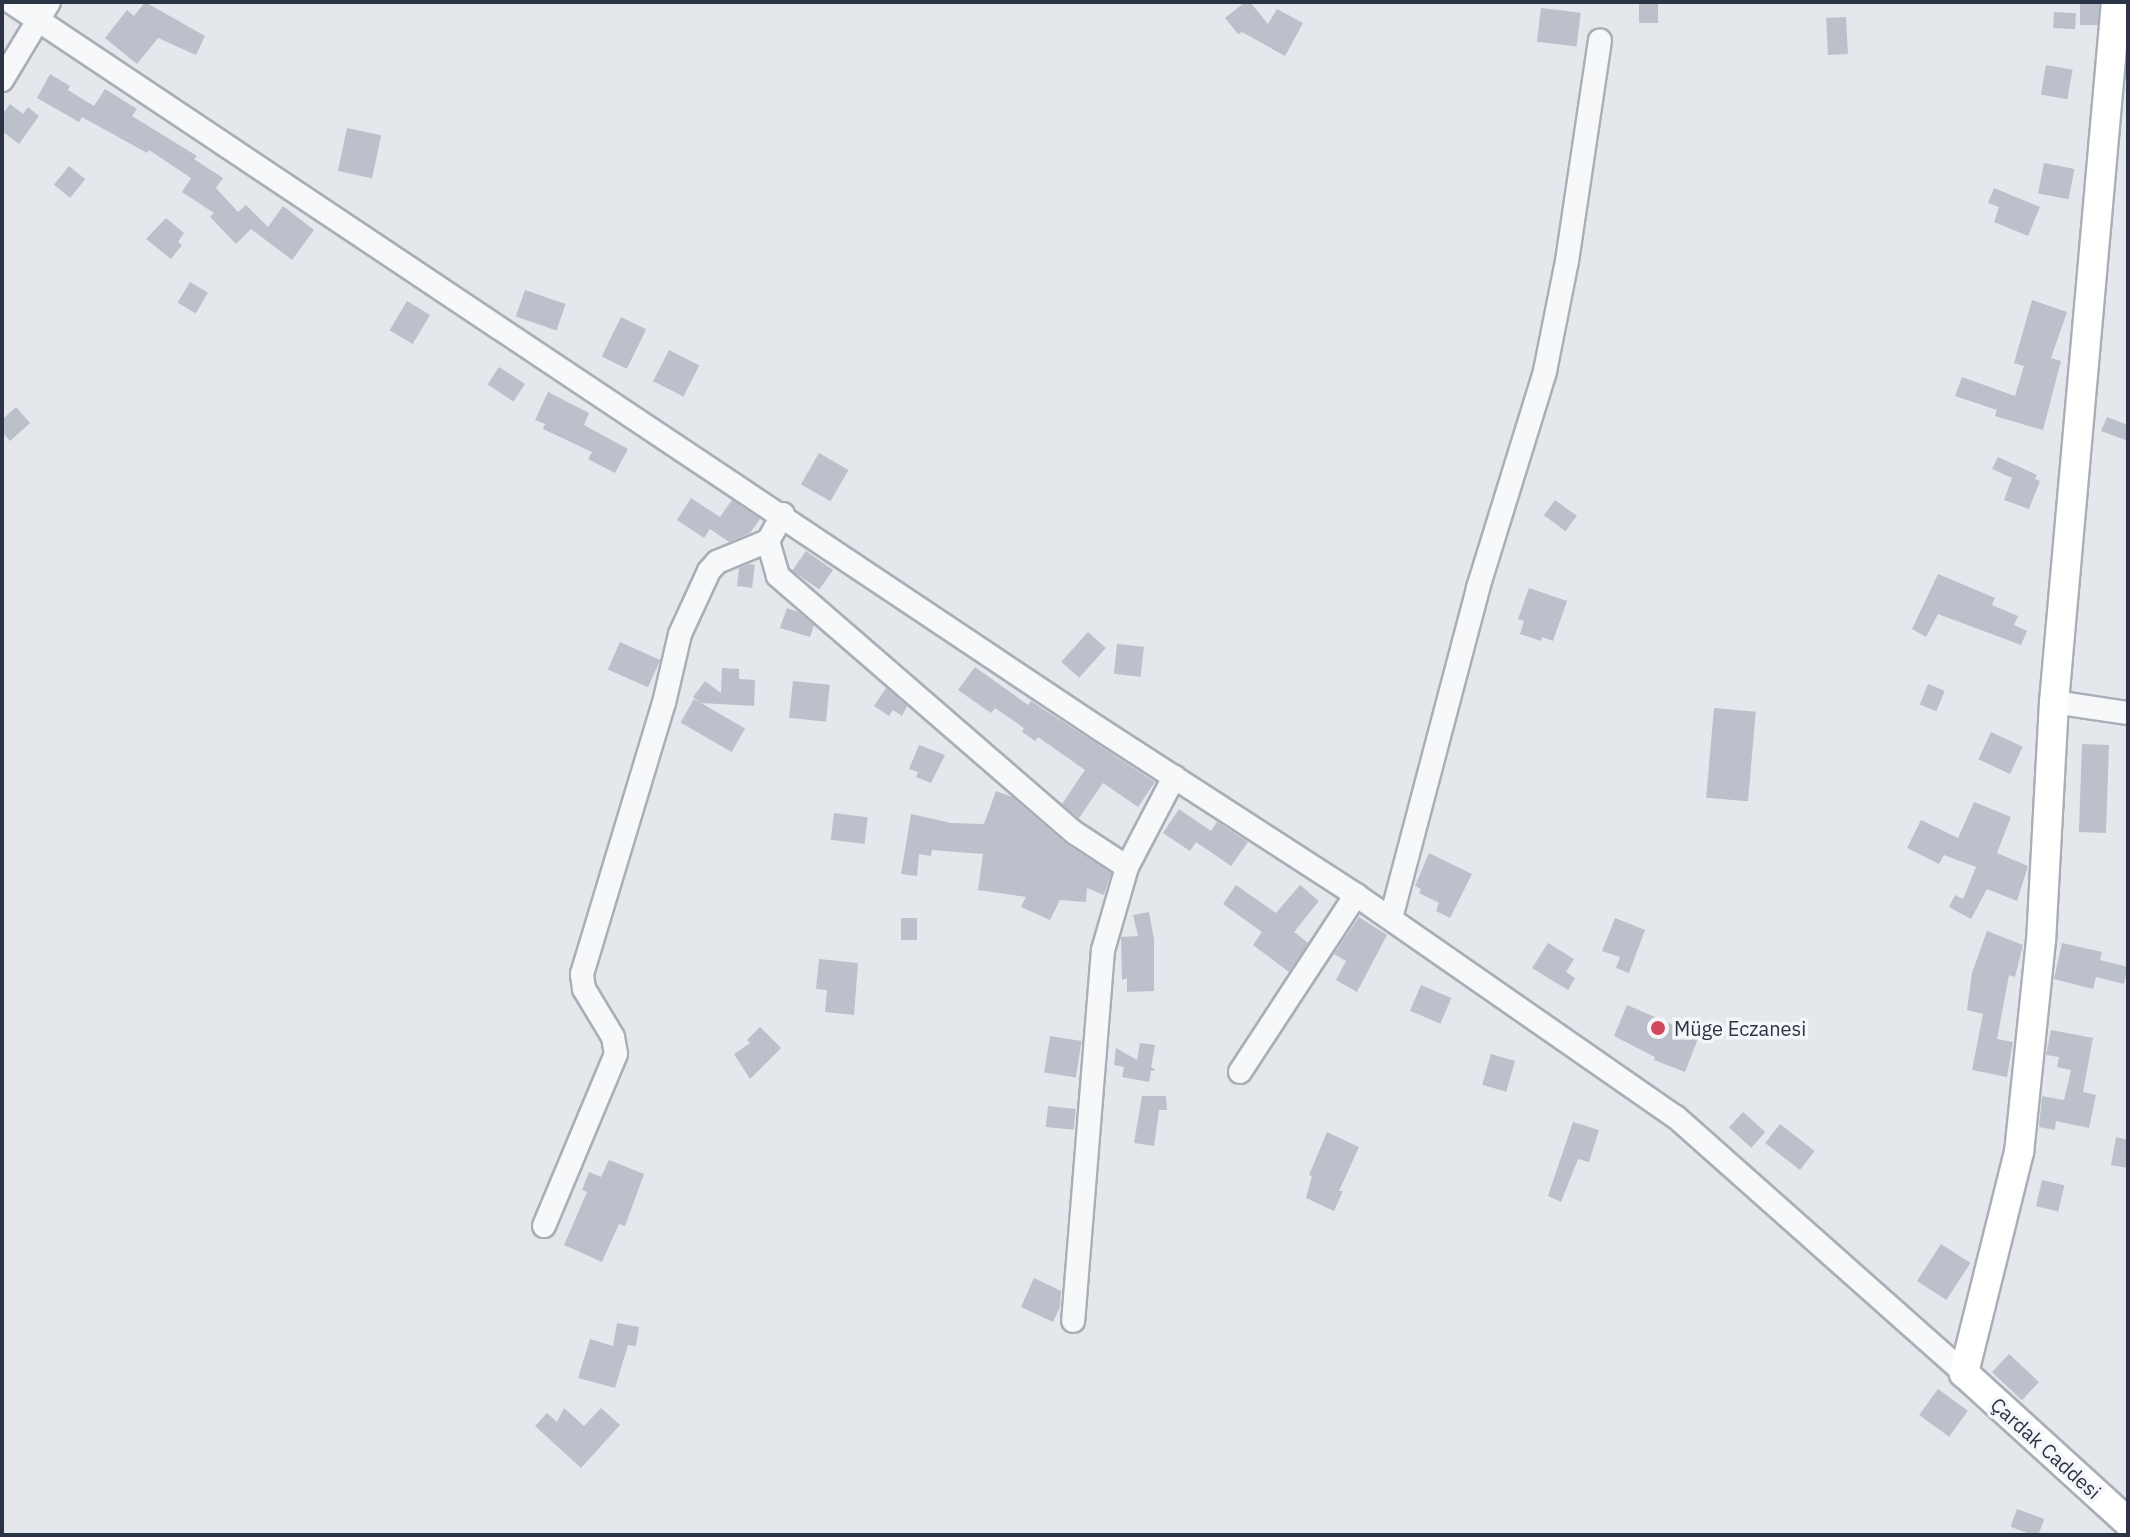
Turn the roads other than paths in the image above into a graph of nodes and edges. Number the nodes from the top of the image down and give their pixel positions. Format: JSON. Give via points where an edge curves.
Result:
{"nodes":[{"id":1,"x":11,"y":2,"type":"edge"},
{"id":2,"x":2116,"y":2,"type":"edge"},
{"id":3,"x":43,"y":10,"type":"edge"},
{"id":4,"x":1600,"y":40,"type":"dead end"},
{"id":5,"x":2,"y":80,"type":"edge"},
{"id":6,"x":783,"y":514,"type":"junction"},
{"id":7,"x":768,"y":541,"type":"junction"},
{"id":8,"x":2054,"y":702,"type":"junction"},
{"id":9,"x":2128,"y":713,"type":"edge"},
{"id":10,"x":1174,"y":777,"type":"junction"},
{"id":11,"x":1127,"y":867,"type":"junction"},
{"id":12,"x":1356,"y":895,"type":"junction"},
{"id":13,"x":1391,"y":918,"type":"junction"},
{"id":14,"x":1240,"y":1072,"type":"dead end"},
{"id":15,"x":544,"y":1226,"type":"dead end"},
{"id":16,"x":1073,"y":1321,"type":"dead end"},
{"id":17,"x":1964,"y":1373,"type":"junction"},
{"id":18,"x":2128,"y":1522,"type":"edge"}],
"edges":[{"from":1,"to":3,"type":"street"},
{"from":2,"to":8,"type":"main road"},
{"from":3,"to":5,"type":"street"},
{"from":3,"to":6,"type":"street"},
{"from":4,"to":13,"type":"street","via":[[1545,371],[1478,588]]},
{"from":6,"to":7,"type":"street"},
{"from":6,"to":10,"type":"street"},
{"from":7,"to":11,"type":"street","via":[[778,576],[1075,833]]},
{"from":7,"to":15,"type":"street","via":[[717,562],[680,634],[582,974],[584,989],[613,1037],[616,1054]]},
{"from":8,"to":9,"type":"street"},
{"from":8,"to":17,"type":"main road","via":[[2041,940],[2019,1152]]},
{"from":10,"to":11,"type":"street"},
{"from":10,"to":12,"type":"street"},
{"from":11,"to":16,"type":"street","via":[[1103,950]]},
{"from":12,"to":13,"type":"street"},
{"from":12,"to":14,"type":"street"},
{"from":13,"to":17,"type":"street","via":[[1676,1117]]},
{"from":17,"to":18,"type":"main road","name":"Çardak Caddesi"}]}
